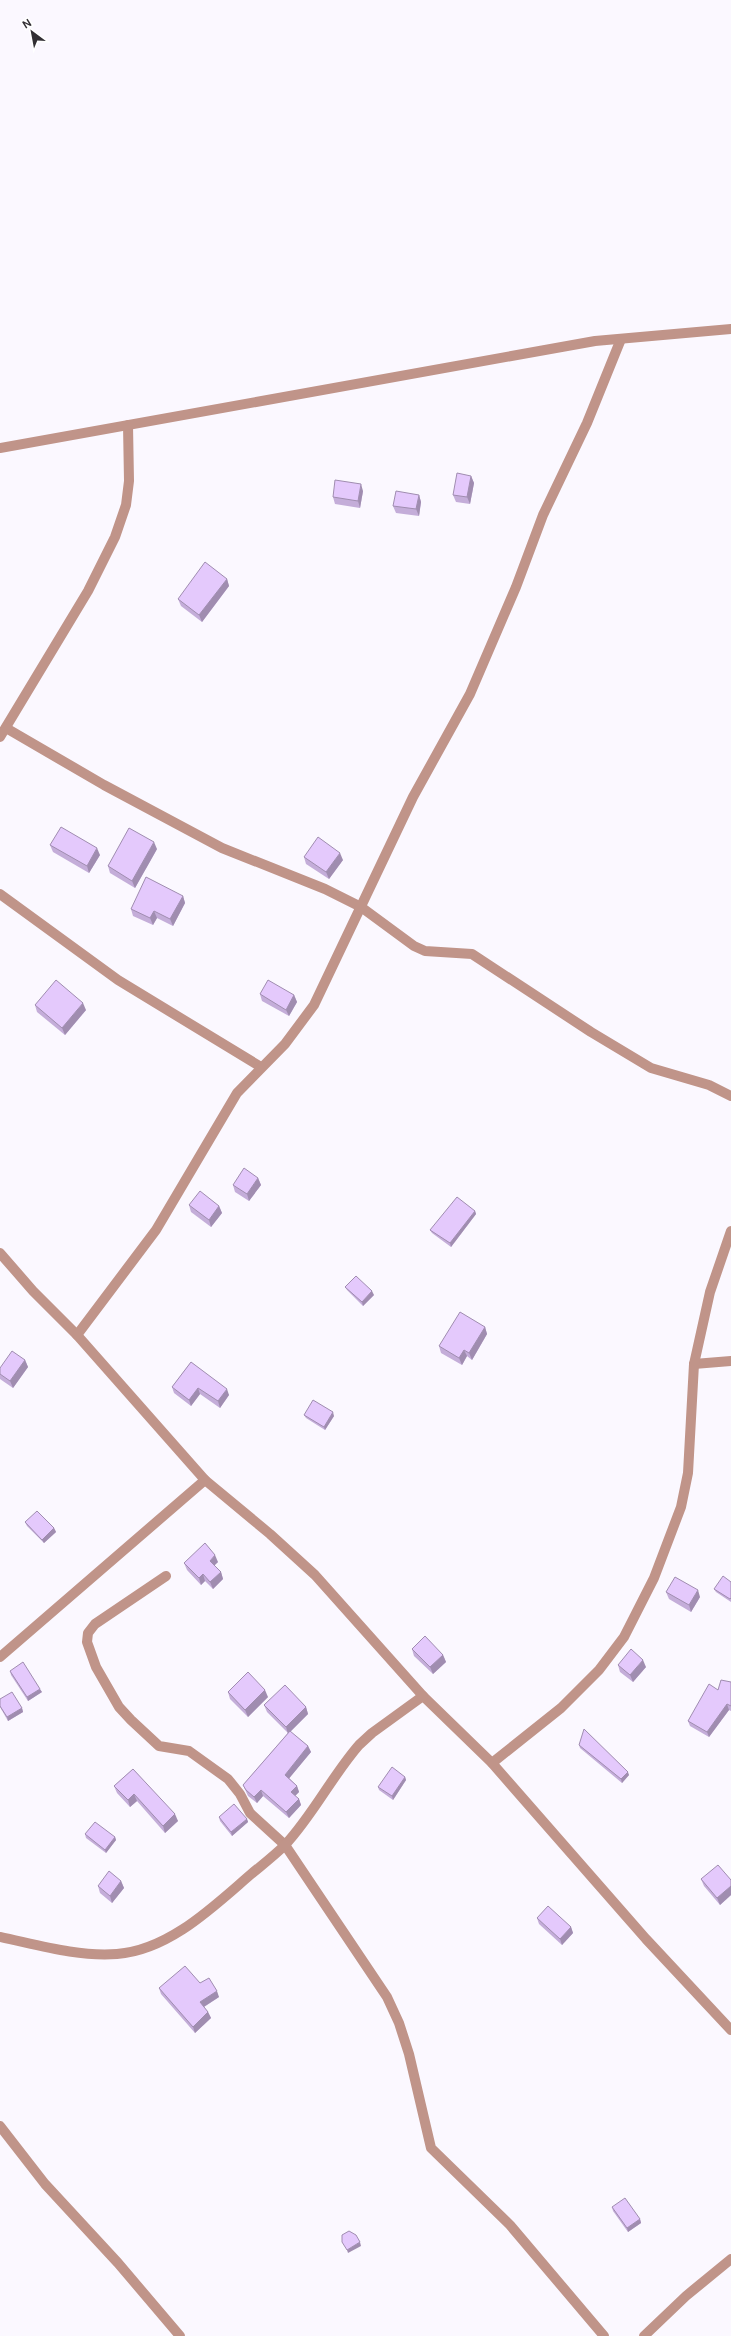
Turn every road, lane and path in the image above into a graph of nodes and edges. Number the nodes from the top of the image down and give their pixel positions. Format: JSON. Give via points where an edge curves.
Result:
{"nodes":[{"id":1,"x":731,"y":329,"type":"edge"},
{"id":2,"x":621,"y":339,"type":"junction"},
{"id":3,"x":128,"y":425,"type":"junction"},
{"id":4,"x":0,"y":448,"type":"edge"},
{"id":5,"x":6,"y":728,"type":"junction"},
{"id":6,"x":0,"y":737,"type":"edge"},
{"id":7,"x":0,"y":894,"type":"edge"},
{"id":8,"x":361,"y":907,"type":"junction"},
{"id":9,"x":261,"y":1068,"type":"junction"},
{"id":10,"x":731,"y":1096,"type":"edge"},
{"id":11,"x":731,"y":1231,"type":"edge"},
{"id":12,"x":0,"y":1253,"type":"edge"},
{"id":13,"x":77,"y":1335,"type":"junction"},
{"id":14,"x":731,"y":1361,"type":"edge"},
{"id":15,"x":694,"y":1364,"type":"junction"},
{"id":16,"x":205,"y":1480,"type":"junction"},
{"id":17,"x":166,"y":1576,"type":"dead end"},
{"id":18,"x":0,"y":1657,"type":"edge"},
{"id":19,"x":423,"y":1696,"type":"junction"},
{"id":20,"x":492,"y":1763,"type":"junction"},
{"id":21,"x":285,"y":1844,"type":"junction"},
{"id":22,"x":0,"y":1937,"type":"edge"},
{"id":23,"x":731,"y":2030,"type":"edge"},
{"id":24,"x":0,"y":2126,"type":"edge"},
{"id":25,"x":731,"y":2259,"type":"edge"},
{"id":26,"x":180,"y":2336,"type":"edge"},
{"id":27,"x":604,"y":2336,"type":"edge"},
{"id":28,"x":644,"y":2336,"type":"edge"}],
"edges":[{"from":1,"to":2,"type":"street"},
{"from":2,"to":3,"type":"street","via":[[499,356]]},
{"from":2,"to":8,"type":"street","via":[[587,423],[543,515],[516,587],[470,694],[413,797]]},
{"from":3,"to":4,"type":"street"},
{"from":3,"to":5,"type":"street","via":[[129,481],[126,505],[115,537],[88,591]]},
{"from":5,"to":6,"type":"street"},
{"from":5,"to":8,"type":"street","via":[[104,785],[222,848],[325,889]]},
{"from":7,"to":9,"type":"street","via":[[118,980]]},
{"from":8,"to":9,"type":"street","via":[[314,1005],[285,1044]]},
{"from":8,"to":10,"type":"street","via":[[414,946],[425,951],[472,954],[485,961],[579,1025],[651,1068],[708,1085]]},
{"from":9,"to":13,"type":"street","via":[[237,1093],[156,1230]]},
{"from":11,"to":15,"type":"street","via":[[710,1292]]},
{"from":12,"to":13,"type":"street"},
{"from":13,"to":16,"type":"street"},
{"from":14,"to":15,"type":"street"},
{"from":15,"to":20,"type":"street","via":[[688,1473],[681,1507],[665,1552],[624,1637],[583,1688],[538,1728]]},
{"from":16,"to":18,"type":"street"},
{"from":16,"to":19,"type":"street","via":[[315,1575]]},
{"from":17,"to":21,"type":"street","via":[[95,1624],[88,1632],[87,1642],[94,1662],[120,1706],[152,1741],[159,1746],[189,1751],[212,1765],[236,1789],[250,1813]]},
{"from":19,"to":20,"type":"street"},
{"from":19,"to":21,"type":"street","via":[[359,1745]]},
{"from":20,"to":23,"type":"street","via":[[646,1939]]},
{"from":21,"to":22,"type":"street","via":[[198,1918],[164,1939],[142,1948],[118,1954],[70,1952]]},
{"from":21,"to":27,"type":"street","via":[[387,1997],[409,2054],[432,2148],[510,2225]]},
{"from":24,"to":26,"type":"street","via":[[45,2184],[118,2263]]},
{"from":25,"to":28,"type":"street","via":[[686,2296]]}]}
